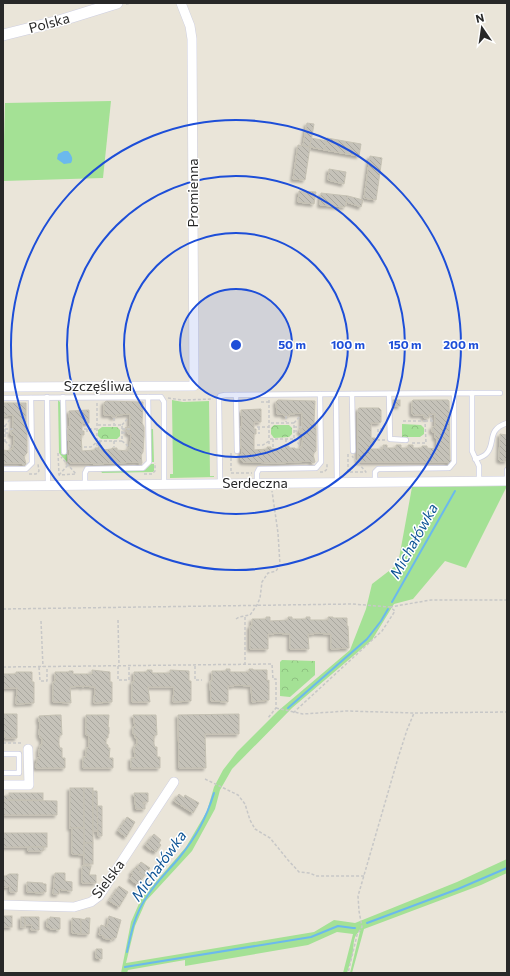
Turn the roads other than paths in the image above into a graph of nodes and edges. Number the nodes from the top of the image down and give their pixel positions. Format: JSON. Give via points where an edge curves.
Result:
{"nodes":[{"id":1,"x":117,"y":3,"type":"edge"},
{"id":2,"x":181,"y":3,"type":"edge"},
{"id":3,"x":3,"y":35,"type":"edge"},
{"id":4,"x":194,"y":386,"type":"joint"},
{"id":5,"x":3,"y":387,"type":"edge"},
{"id":6,"x":454,"y":393,"type":"junction"},
{"id":7,"x":472,"y":393,"type":"junction"},
{"id":8,"x":500,"y":393,"type":"dead end"},
{"id":9,"x":320,"y":394,"type":"junction"},
{"id":10,"x":336,"y":394,"type":"junction"},
{"id":11,"x":352,"y":394,"type":"junction"},
{"id":12,"x":389,"y":394,"type":"junction"},
{"id":13,"x":236,"y":395,"type":"junction"},
{"id":14,"x":63,"y":397,"type":"junction"},
{"id":15,"x":148,"y":397,"type":"junction"},
{"id":16,"x":3,"y":398,"type":"edge"},
{"id":17,"x":31,"y":398,"type":"junction"},
{"id":18,"x":47,"y":398,"type":"junction"},
{"id":19,"x":507,"y":423,"type":"edge"},
{"id":20,"x":406,"y":440,"type":"dead end"},
{"id":21,"x":237,"y":451,"type":"dead end"},
{"id":22,"x":353,"y":451,"type":"dead end"},
{"id":23,"x":64,"y":452,"type":"dead end"},
{"id":24,"x":475,"y":459,"type":"junction"},
{"id":25,"x":3,"y":469,"type":"edge"},
{"id":26,"x":507,"y":470,"type":"edge"},
{"id":27,"x":375,"y":482,"type":"junction"},
{"id":28,"x":479,"y":482,"type":"junction"},
{"id":29,"x":507,"y":482,"type":"edge"},
{"id":30,"x":257,"y":483,"type":"junction"},
{"id":31,"x":337,"y":483,"type":"junction"},
{"id":32,"x":164,"y":484,"type":"junction"},
{"id":33,"x":220,"y":484,"type":"junction"},
{"id":34,"x":48,"y":485,"type":"junction"},
{"id":35,"x":85,"y":485,"type":"junction"},
{"id":36,"x":3,"y":486,"type":"edge"},
{"id":37,"x":26,"y":746,"type":"road end"},
{"id":38,"x":3,"y":754,"type":"edge"},
{"id":39,"x":3,"y":773,"type":"edge"},
{"id":40,"x":174,"y":782,"type":"dead end"},
{"id":41,"x":3,"y":785,"type":"edge"},
{"id":42,"x":3,"y":905,"type":"edge"}],
"edges":[{"from":1,"to":3,"type":"street","name":"Polska"},
{"from":2,"to":4,"type":"street","name":"Promienna","via":[[192,39]]},
{"from":4,"to":5,"type":"street","name":"Szczęśliwa"},
{"from":6,"to":7,"type":"lane"},
{"from":6,"to":12,"type":"lane"},
{"from":6,"to":27,"type":"lane","via":[[454,462],[449,468],[378,469],[375,472]]},
{"from":7,"to":8,"type":"lane"},
{"from":7,"to":24,"type":"lane","via":[[472,451]]},
{"from":9,"to":10,"type":"lane"},
{"from":9,"to":13,"type":"lane"},
{"from":9,"to":30,"type":"lane","via":[[321,462],[316,468],[262,468],[258,470]]},
{"from":10,"to":11,"type":"lane"},
{"from":10,"to":31,"type":"lane"},
{"from":11,"to":12,"type":"lane"},
{"from":11,"to":22,"type":"lane"},
{"from":12,"to":20,"type":"lane","via":[[390,440]]},
{"from":13,"to":21,"type":"lane"},
{"from":13,"to":33,"type":"lane","via":[[223,395],[219,399]]},
{"from":14,"to":15,"type":"lane"},
{"from":14,"to":18,"type":"lane"},
{"from":14,"to":23,"type":"lane"},
{"from":15,"to":32,"type":"lane","via":[[163,398]]},
{"from":15,"to":35,"type":"lane","via":[[149,462],[144,468],[87,469]]},
{"from":16,"to":17,"type":"lane"},
{"from":17,"to":18,"type":"lane"},
{"from":17,"to":25,"type":"lane","via":[[32,463],[26,469]]},
{"from":18,"to":34,"type":"lane"},
{"from":19,"to":24,"type":"lane","via":[[496,430],[488,452]]},
{"from":24,"to":28,"type":"lane","via":[[479,468]]},
{"from":26,"to":29,"type":"lane"},
{"from":27,"to":28,"type":"street","name":"Serdeczna"},
{"from":27,"to":31,"type":"street","name":"Serdeczna"},
{"from":28,"to":29,"type":"street","name":"Serdeczna"},
{"from":30,"to":31,"type":"street","name":"Serdeczna"},
{"from":30,"to":33,"type":"street","name":"Serdeczna"},
{"from":32,"to":33,"type":"street","name":"Serdeczna"},
{"from":32,"to":35,"type":"street","name":"Serdeczna"},
{"from":34,"to":35,"type":"street","name":"Serdeczna"},
{"from":34,"to":36,"type":"street","name":"Serdeczna"},
{"from":37,"to":41,"type":"street","via":[[29,785]]},
{"from":38,"to":39,"type":"lane","via":[[19,754],[19,773]]},
{"from":40,"to":42,"type":"street","name":"Sielska","via":[[99,896],[91,902],[74,907]]}]}
